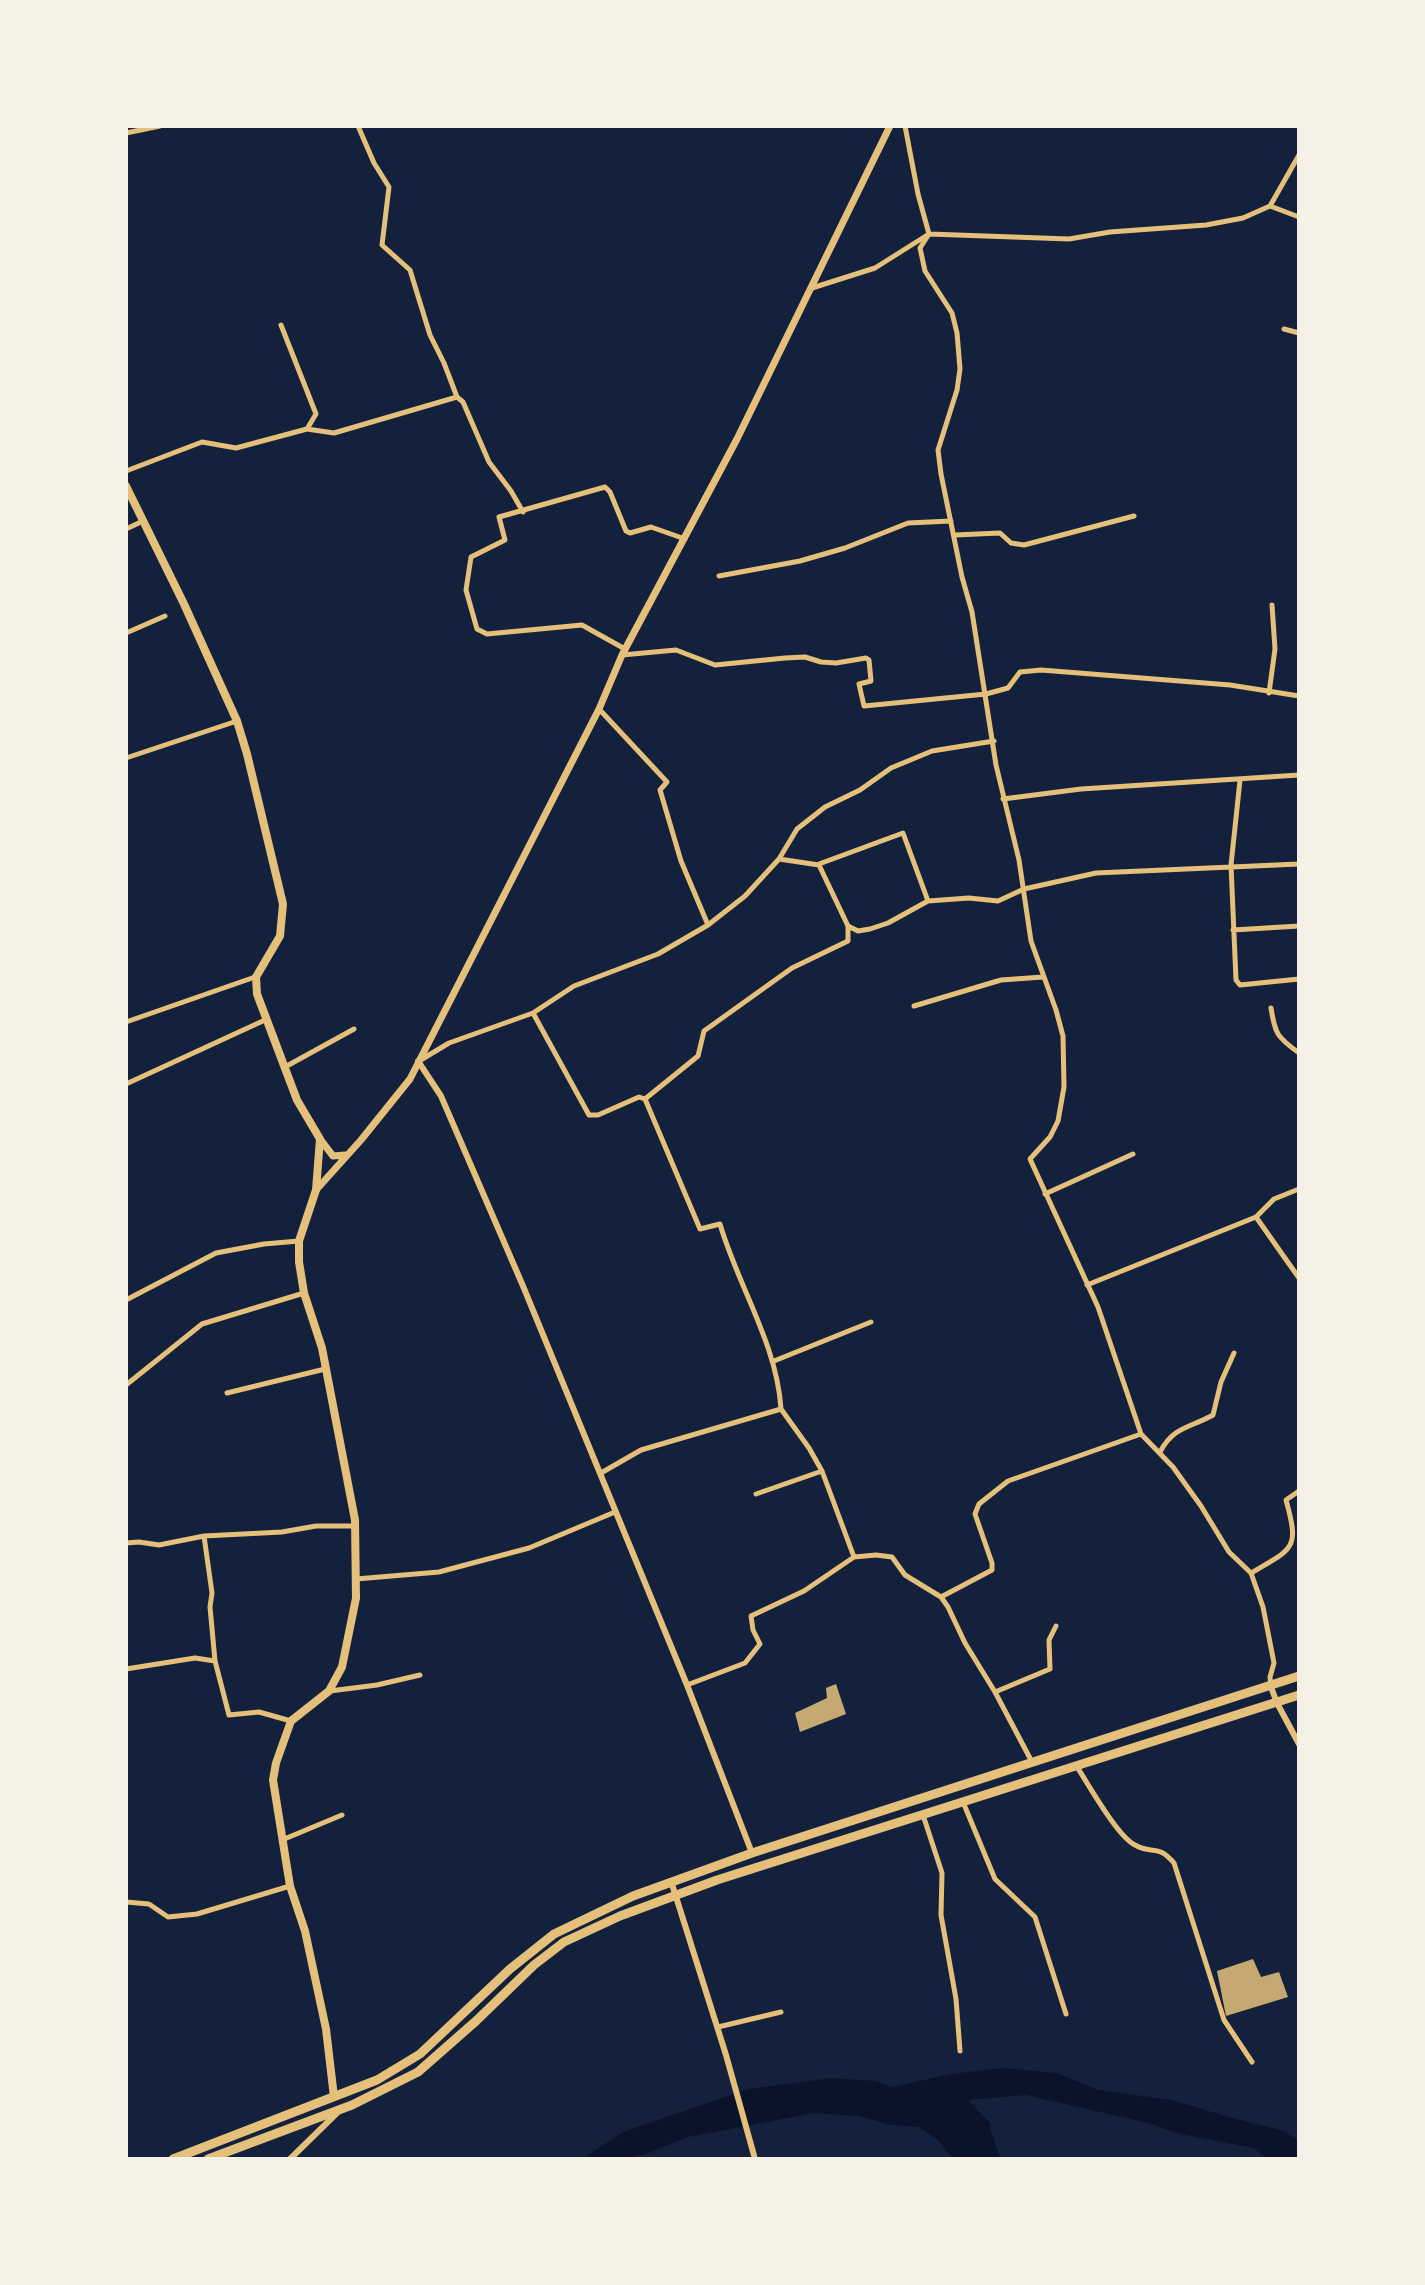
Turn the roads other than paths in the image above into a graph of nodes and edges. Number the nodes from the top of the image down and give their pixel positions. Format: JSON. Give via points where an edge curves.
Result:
{"nodes":[{"id":1,"x":160,"y":126,"type":"edge"},
{"id":2,"x":358,"y":126,"type":"edge"},
{"id":3,"x":890,"y":126,"type":"edge"},
{"id":4,"x":905,"y":126,"type":"edge"},
{"id":5,"x":126,"y":133,"type":"edge"},
{"id":6,"x":1299,"y":155,"type":"edge"},
{"id":7,"x":1270,"y":206,"type":"junction"},
{"id":8,"x":1299,"y":217,"type":"edge"},
{"id":9,"x":929,"y":234,"type":"junction"},
{"id":10,"x":811,"y":288,"type":"junction"},
{"id":11,"x":281,"y":325,"type":"dead end"},
{"id":12,"x":1284,"y":329,"type":"dead end"},
{"id":13,"x":1299,"y":333,"type":"edge"},
{"id":14,"x":457,"y":397,"type":"junction"},
{"id":15,"x":307,"y":429,"type":"junction"},
{"id":16,"x":126,"y":471,"type":"edge"},
{"id":17,"x":126,"y":486,"type":"edge"},
{"id":18,"x":523,"y":512,"type":"junction"},
{"id":19,"x":1134,"y":516,"type":"dead end"},
{"id":20,"x":143,"y":521,"type":"junction"},
{"id":21,"x":951,"y":521,"type":"junction"},
{"id":22,"x":126,"y":529,"type":"edge"},
{"id":23,"x":955,"y":535,"type":"junction"},
{"id":24,"x":686,"y":540,"type":"junction"},
{"id":25,"x":719,"y":576,"type":"dead end"},
{"id":26,"x":1272,"y":605,"type":"dead end"},
{"id":27,"x":165,"y":616,"type":"dead end"},
{"id":28,"x":126,"y":633,"type":"edge"},
{"id":29,"x":624,"y":652,"type":"junction"},
{"id":30,"x":1269,"y":693,"type":"junction"},
{"id":31,"x":986,"y":694,"type":"junction"},
{"id":32,"x":1299,"y":696,"type":"edge"},
{"id":33,"x":599,"y":709,"type":"junction"},
{"id":34,"x":237,"y":721,"type":"junction"},
{"id":35,"x":994,"y":741,"type":"junction"},
{"id":36,"x":126,"y":758,"type":"edge"},
{"id":37,"x":1299,"y":775,"type":"edge"},
{"id":38,"x":1240,"y":780,"type":"junction"},
{"id":39,"x":1003,"y":799,"type":"junction"},
{"id":40,"x":779,"y":859,"type":"junction"},
{"id":41,"x":1299,"y":864,"type":"edge"},
{"id":42,"x":819,"y":865,"type":"junction"},
{"id":43,"x":1231,"y":865,"type":"junction"},
{"id":44,"x":1024,"y":889,"type":"junction"},
{"id":45,"x":928,"y":901,"type":"junction"},
{"id":46,"x":708,"y":925,"type":"junction"},
{"id":47,"x":848,"y":926,"type":"junction"},
{"id":48,"x":1299,"y":926,"type":"edge"},
{"id":49,"x":1233,"y":930,"type":"junction"},
{"id":50,"x":256,"y":977,"type":"junction"},
{"id":51,"x":1043,"y":977,"type":"junction"},
{"id":52,"x":1299,"y":979,"type":"edge"},
{"id":53,"x":914,"y":1006,"type":"dead end"},
{"id":54,"x":1271,"y":1008,"type":"dead end"},
{"id":55,"x":533,"y":1013,"type":"junction"},
{"id":56,"x":265,"y":1020,"type":"junction"},
{"id":57,"x":126,"y":1022,"type":"edge"},
{"id":58,"x":354,"y":1029,"type":"dead end"},
{"id":59,"x":1299,"y":1053,"type":"edge"},
{"id":60,"x":418,"y":1061,"type":"junction"},
{"id":61,"x":284,"y":1068,"type":"junction"},
{"id":62,"x":126,"y":1084,"type":"edge"},
{"id":63,"x":645,"y":1099,"type":"junction"},
{"id":64,"x":320,"y":1139,"type":"junction"},
{"id":65,"x":348,"y":1154,"type":"junction"},
{"id":66,"x":1133,"y":1154,"type":"dead end"},
{"id":67,"x":1299,"y":1189,"type":"edge"},
{"id":68,"x":316,"y":1190,"type":"junction"},
{"id":69,"x":1045,"y":1194,"type":"junction"},
{"id":70,"x":1256,"y":1217,"type":"junction"},
{"id":71,"x":299,"y":1241,"type":"junction"},
{"id":72,"x":1299,"y":1278,"type":"edge"},
{"id":73,"x":1087,"y":1285,"type":"junction"},
{"id":74,"x":304,"y":1293,"type":"junction"},
{"id":75,"x":126,"y":1300,"type":"edge"},
{"id":76,"x":871,"y":1322,"type":"dead end"},
{"id":77,"x":1234,"y":1353,"type":"dead end"},
{"id":78,"x":774,"y":1361,"type":"junction"},
{"id":79,"x":326,"y":1369,"type":"junction"},
{"id":80,"x":126,"y":1385,"type":"edge"},
{"id":81,"x":227,"y":1393,"type":"dead end"},
{"id":82,"x":781,"y":1409,"type":"junction"},
{"id":83,"x":1141,"y":1434,"type":"junction"},
{"id":84,"x":1160,"y":1452,"type":"junction"},
{"id":85,"x":822,"y":1471,"type":"junction"},
{"id":86,"x":601,"y":1473,"type":"junction"},
{"id":87,"x":1299,"y":1491,"type":"edge"},
{"id":88,"x":756,"y":1494,"type":"dead end"},
{"id":89,"x":615,"y":1512,"type":"junction"},
{"id":90,"x":355,"y":1526,"type":"junction"},
{"id":91,"x":204,"y":1536,"type":"junction"},
{"id":92,"x":126,"y":1543,"type":"edge"},
{"id":93,"x":854,"y":1557,"type":"junction"},
{"id":94,"x":1251,"y":1573,"type":"junction"},
{"id":95,"x":356,"y":1579,"type":"junction"},
{"id":96,"x":941,"y":1597,"type":"junction"},
{"id":97,"x":1056,"y":1626,"type":"dead end"},
{"id":98,"x":215,"y":1661,"type":"junction"},
{"id":99,"x":126,"y":1669,"type":"edge"},
{"id":100,"x":420,"y":1675,"type":"dead end"},
{"id":101,"x":1299,"y":1676,"type":"edge"},
{"id":102,"x":687,"y":1685,"type":"junction"},
{"id":103,"x":1271,"y":1687,"type":"junction"},
{"id":104,"x":329,"y":1691,"type":"junction"},
{"id":105,"x":995,"y":1692,"type":"junction"},
{"id":106,"x":1299,"y":1695,"type":"edge"},
{"id":107,"x":1277,"y":1703,"type":"junction"},
{"id":108,"x":291,"y":1721,"type":"junction"},
{"id":109,"x":1299,"y":1744,"type":"edge"},
{"id":110,"x":1032,"y":1762,"type":"junction"},
{"id":111,"x":1077,"y":1767,"type":"junction"},
{"id":112,"x":963,"y":1801,"type":"junction"},
{"id":113,"x":923,"y":1814,"type":"junction"},
{"id":114,"x":342,"y":1815,"type":"dead end"},
{"id":115,"x":281,"y":1841,"type":"junction"},
{"id":116,"x":752,"y":1853,"type":"junction"},
{"id":117,"x":757,"y":1867,"type":"junction"},
{"id":118,"x":671,"y":1881,"type":"junction"},
{"id":119,"x":290,"y":1886,"type":"junction"},
{"id":120,"x":677,"y":1894,"type":"junction"},
{"id":121,"x":126,"y":1902,"type":"edge"},
{"id":122,"x":781,"y":2012,"type":"dead end"},
{"id":123,"x":1066,"y":2014,"type":"dead end"},
{"id":124,"x":718,"y":2027,"type":"junction"},
{"id":125,"x":960,"y":2051,"type":"dead end"},
{"id":126,"x":1252,"y":2062,"type":"dead end"},
{"id":127,"x":334,"y":2097,"type":"junction"},
{"id":128,"x":339,"y":2110,"type":"junction"},
{"id":129,"x":173,"y":2159,"type":"edge"},
{"id":130,"x":208,"y":2159,"type":"edge"},
{"id":131,"x":290,"y":2159,"type":"edge"},
{"id":132,"x":755,"y":2159,"type":"edge"}],
"edges":[{"from":1,"to":5,"type":"street"},
{"from":2,"to":14,"type":"street","via":[[389,187],[382,245],[410,270]]},
{"from":3,"to":10,"type":"main road"},
{"from":4,"to":9,"type":"street"},
{"from":6,"to":7,"type":"street"},
{"from":7,"to":8,"type":"street"},
{"from":7,"to":9,"type":"street","via":[[1225,222],[1069,239]]},
{"from":9,"to":10,"type":"street","via":[[875,268]]},
{"from":9,"to":21,"type":"street","via":[[920,248],[925,271],[952,313],[960,369],[938,450]]},
{"from":10,"to":24,"type":"main road"},
{"from":11,"to":15,"type":"street","via":[[316,414]]},
{"from":12,"to":13,"type":"street"},
{"from":14,"to":15,"type":"street","via":[[334,433]]},
{"from":14,"to":18,"type":"street","via":[[489,462]]},
{"from":15,"to":16,"type":"street","via":[[236,448],[202,442]]},
{"from":17,"to":20,"type":"main road"},
{"from":18,"to":24,"type":"street","via":[[605,487],[626,531],[651,527]]},
{"from":18,"to":29,"type":"street","via":[[499,517],[505,540],[471,557],[466,590],[477,629],[487,634],[582,625]]},
{"from":19,"to":23,"type":"street","via":[[1024,545],[1011,543],[1000,533]]},
{"from":20,"to":22,"type":"street"},
{"from":20,"to":34,"type":"main road"},
{"from":21,"to":23,"type":"street"},
{"from":21,"to":25,"type":"street","via":[[908,523],[800,561]]},
{"from":23,"to":31,"type":"street"},
{"from":24,"to":29,"type":"main road"},
{"from":26,"to":30,"type":"street","via":[[1275,649]]},
{"from":27,"to":28,"type":"street"},
{"from":29,"to":31,"type":"street","via":[[676,650],[715,665],[866,658],[871,681],[859,684],[864,706]]},
{"from":29,"to":33,"type":"main road"},
{"from":30,"to":31,"type":"street","via":[[1230,685],[1041,670],[1020,672],[1008,688]]},
{"from":30,"to":32,"type":"street"},
{"from":31,"to":35,"type":"street"},
{"from":33,"to":46,"type":"street","via":[[667,782],[660,790]]},
{"from":33,"to":60,"type":"main road"},
{"from":34,"to":36,"type":"street"},
{"from":34,"to":50,"type":"main road","via":[[283,904],[280,936]]},
{"from":35,"to":39,"type":"street"},
{"from":35,"to":40,"type":"street","via":[[932,751],[891,768],[797,829]]},
{"from":37,"to":38,"type":"street"},
{"from":38,"to":39,"type":"street"},
{"from":38,"to":43,"type":"street"},
{"from":39,"to":44,"type":"street"},
{"from":40,"to":42,"type":"street"},
{"from":40,"to":46,"type":"street"},
{"from":41,"to":43,"type":"street"},
{"from":42,"to":45,"type":"street","via":[[903,833]]},
{"from":42,"to":47,"type":"street"},
{"from":43,"to":44,"type":"street","via":[[1096,873]]},
{"from":43,"to":49,"type":"street"},
{"from":44,"to":45,"type":"street","via":[[998,901]]},
{"from":44,"to":51,"type":"street","via":[[1031,941]]},
{"from":45,"to":47,"type":"street","via":[[870,929]]},
{"from":46,"to":55,"type":"street","via":[[658,954],[574,986]]},
{"from":47,"to":63,"type":"street","via":[[848,941],[792,968],[704,1031],[698,1056]]},
{"from":48,"to":49,"type":"street"},
{"from":49,"to":52,"type":"street","via":[[1240,985]]},
{"from":50,"to":56,"type":"main road"},
{"from":50,"to":57,"type":"street"},
{"from":51,"to":53,"type":"street","via":[[1001,980]]},
{"from":51,"to":69,"type":"street","via":[[1063,1036],[1064,1087],[1058,1121],[1030,1159]]},
{"from":54,"to":59,"type":"street","via":[[1279,1038]]},
{"from":55,"to":60,"type":"street","via":[[449,1043]]},
{"from":55,"to":63,"type":"street","via":[[589,1115]]},
{"from":56,"to":61,"type":"main road"},
{"from":56,"to":62,"type":"street"},
{"from":58,"to":61,"type":"street"},
{"from":60,"to":65,"type":"main road","via":[[410,1079]]},
{"from":60,"to":86,"type":"street","via":[[441,1096]]},
{"from":61,"to":64,"type":"main road"},
{"from":63,"to":78,"type":"street","via":[[700,1229],[720,1224]]},
{"from":64,"to":65,"type":"main road","via":[[333,1156]]},
{"from":64,"to":68,"type":"main road"},
{"from":65,"to":68,"type":"main road"},
{"from":66,"to":69,"type":"street"},
{"from":67,"to":70,"type":"street","via":[[1274,1199]]},
{"from":68,"to":71,"type":"main road"},
{"from":69,"to":73,"type":"street"},
{"from":70,"to":72,"type":"street"},
{"from":70,"to":73,"type":"street"},
{"from":71,"to":74,"type":"main road"},
{"from":71,"to":75,"type":"street","via":[[216,1253]]},
{"from":73,"to":83,"type":"street"},
{"from":74,"to":79,"type":"main road"},
{"from":74,"to":80,"type":"street","via":[[202,1324]]},
{"from":76,"to":78,"type":"street"},
{"from":77,"to":84,"type":"street","via":[[1213,1415],[1176,1431]]},
{"from":78,"to":82,"type":"street"},
{"from":79,"to":81,"type":"street"},
{"from":79,"to":90,"type":"main road"},
{"from":82,"to":85,"type":"street"},
{"from":82,"to":86,"type":"street","via":[[641,1450]]},
{"from":83,"to":84,"type":"street"},
{"from":83,"to":96,"type":"street","via":[[1008,1481],[979,1504],[975,1514],[992,1570]]},
{"from":84,"to":94,"type":"street","via":[[1229,1552]]},
{"from":85,"to":88,"type":"street"},
{"from":85,"to":93,"type":"street"},
{"from":86,"to":89,"type":"street"},
{"from":87,"to":94,"type":"street","via":[[1286,1500],[1292,1543]]},
{"from":89,"to":95,"type":"street","via":[[529,1548],[439,1572]]},
{"from":89,"to":102,"type":"street"},
{"from":90,"to":91,"type":"street"},
{"from":90,"to":95,"type":"main road"},
{"from":91,"to":92,"type":"street","via":[[159,1545]]},
{"from":91,"to":98,"type":"street"},
{"from":93,"to":96,"type":"street","via":[[892,1557],[905,1575]]},
{"from":93,"to":102,"type":"street","via":[[804,1591],[751,1616],[760,1644],[745,1663]]},
{"from":94,"to":103,"type":"street","via":[[1274,1663]]},
{"from":95,"to":104,"type":"main road","via":[[342,1667]]},
{"from":96,"to":105,"type":"street"},
{"from":97,"to":105,"type":"street","via":[[1049,1640],[1050,1669]]},
{"from":98,"to":99,"type":"street","via":[[195,1658]]},
{"from":98,"to":108,"type":"street","via":[[229,1715],[259,1712]]},
{"from":100,"to":104,"type":"street"},
{"from":101,"to":103,"type":"highway"},
{"from":102,"to":116,"type":"street"},
{"from":103,"to":107,"type":"street"},
{"from":103,"to":110,"type":"highway"},
{"from":104,"to":108,"type":"main road"},
{"from":105,"to":110,"type":"street"},
{"from":106,"to":107,"type":"highway"},
{"from":107,"to":109,"type":"street"},
{"from":107,"to":111,"type":"highway"},
{"from":108,"to":115,"type":"main road","via":[[273,1780]]},
{"from":110,"to":116,"type":"highway"},
{"from":111,"to":112,"type":"highway"},
{"from":111,"to":126,"type":"street","via":[[1119,1830],[1135,1845],[1164,1851],[1174,1863],[1224,2020]]},
{"from":112,"to":113,"type":"highway"},
{"from":112,"to":123,"type":"street","via":[[995,1879],[1035,1917]]},
{"from":113,"to":117,"type":"highway"},
{"from":113,"to":125,"type":"street","via":[[942,1873],[941,1915]]},
{"from":114,"to":115,"type":"street"},
{"from":115,"to":119,"type":"main road"},
{"from":116,"to":117,"type":"highway"},
{"from":116,"to":118,"type":"highway"},
{"from":117,"to":120,"type":"highway"},
{"from":118,"to":120,"type":"street"},
{"from":118,"to":127,"type":"highway","via":[[554,1934],[420,2054],[377,2080]]},
{"from":119,"to":121,"type":"street","via":[[197,1914],[168,1917],[149,1904]]},
{"from":119,"to":127,"type":"main road","via":[[326,2029]]},
{"from":120,"to":124,"type":"street"},
{"from":120,"to":128,"type":"highway","via":[[564,1942],[418,2072]]},
{"from":122,"to":124,"type":"street"},
{"from":124,"to":132,"type":"street"},
{"from":127,"to":128,"type":"highway"},
{"from":127,"to":129,"type":"highway"},
{"from":128,"to":130,"type":"highway"},
{"from":128,"to":131,"type":"street"}]}
